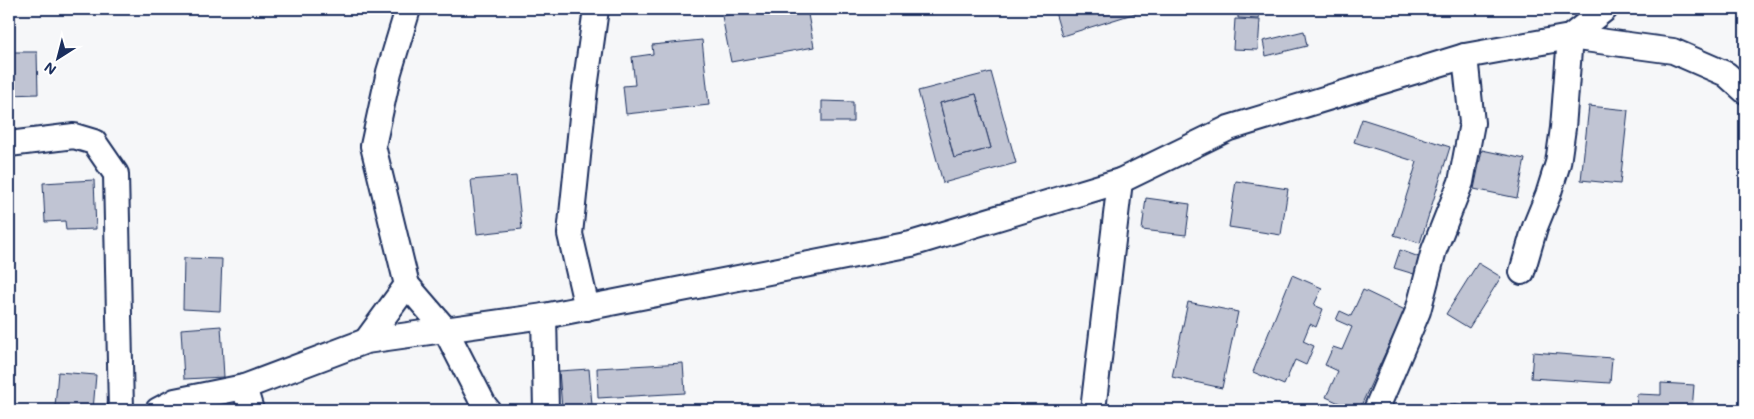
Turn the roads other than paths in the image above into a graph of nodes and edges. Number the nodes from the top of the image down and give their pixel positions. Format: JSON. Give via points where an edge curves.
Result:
{"nodes":[{"id":1,"x":596,"y":9,"type":"edge"},
{"id":2,"x":1606,"y":9,"type":"edge"},
{"id":3,"x":412,"y":10,"type":"edge"},
{"id":4,"x":1570,"y":36,"type":"junction"},
{"id":5,"x":1465,"y":56,"type":"junction"},
{"id":6,"x":1745,"y":91,"type":"edge"},
{"id":7,"x":9,"y":144,"type":"edge"},
{"id":8,"x":1120,"y":181,"type":"junction"},
{"id":9,"x":1522,"y":272,"type":"dead end"},
{"id":10,"x":408,"y":285,"type":"junction"},
{"id":11,"x":587,"y":308,"type":"junction"},
{"id":12,"x":544,"y":316,"type":"junction"},
{"id":13,"x":445,"y":329,"type":"junction"},
{"id":14,"x":366,"y":341,"type":"junction"},
{"id":15,"x":244,"y":387,"type":"junction"},
{"id":16,"x":121,"y":410,"type":"edge"},
{"id":17,"x":158,"y":410,"type":"edge"},
{"id":18,"x":251,"y":410,"type":"edge"},
{"id":19,"x":488,"y":410,"type":"edge"},
{"id":20,"x":546,"y":410,"type":"edge"},
{"id":21,"x":1093,"y":410,"type":"edge"},
{"id":22,"x":1376,"y":410,"type":"edge"}],
"edges":[{"from":1,"to":11,"type":"street","via":[[570,234]]},
{"from":2,"to":4,"type":"street"},
{"from":3,"to":10,"type":"street","via":[[389,72],[373,146]]},
{"from":4,"to":5,"type":"street"},
{"from":4,"to":6,"type":"street","via":[[1674,50],[1726,74]]},
{"from":4,"to":9,"type":"street","via":[[1558,163]]},
{"from":5,"to":8,"type":"street","via":[[1229,128]]},
{"from":5,"to":22,"type":"street","via":[[1472,123],[1461,182],[1434,250],[1418,311]]},
{"from":7,"to":16,"type":"street","via":[[74,136],[94,142],[116,174]]},
{"from":8,"to":11,"type":"street","via":[[911,244]]},
{"from":8,"to":21,"type":"street"},
{"from":10,"to":13,"type":"street"},
{"from":10,"to":14,"type":"street"},
{"from":11,"to":12,"type":"street"},
{"from":12,"to":13,"type":"street"},
{"from":12,"to":20,"type":"street"},
{"from":13,"to":14,"type":"street"},
{"from":13,"to":19,"type":"street"},
{"from":14,"to":15,"type":"street"},
{"from":15,"to":17,"type":"street","via":[[174,401]]},
{"from":15,"to":18,"type":"street"}]}
